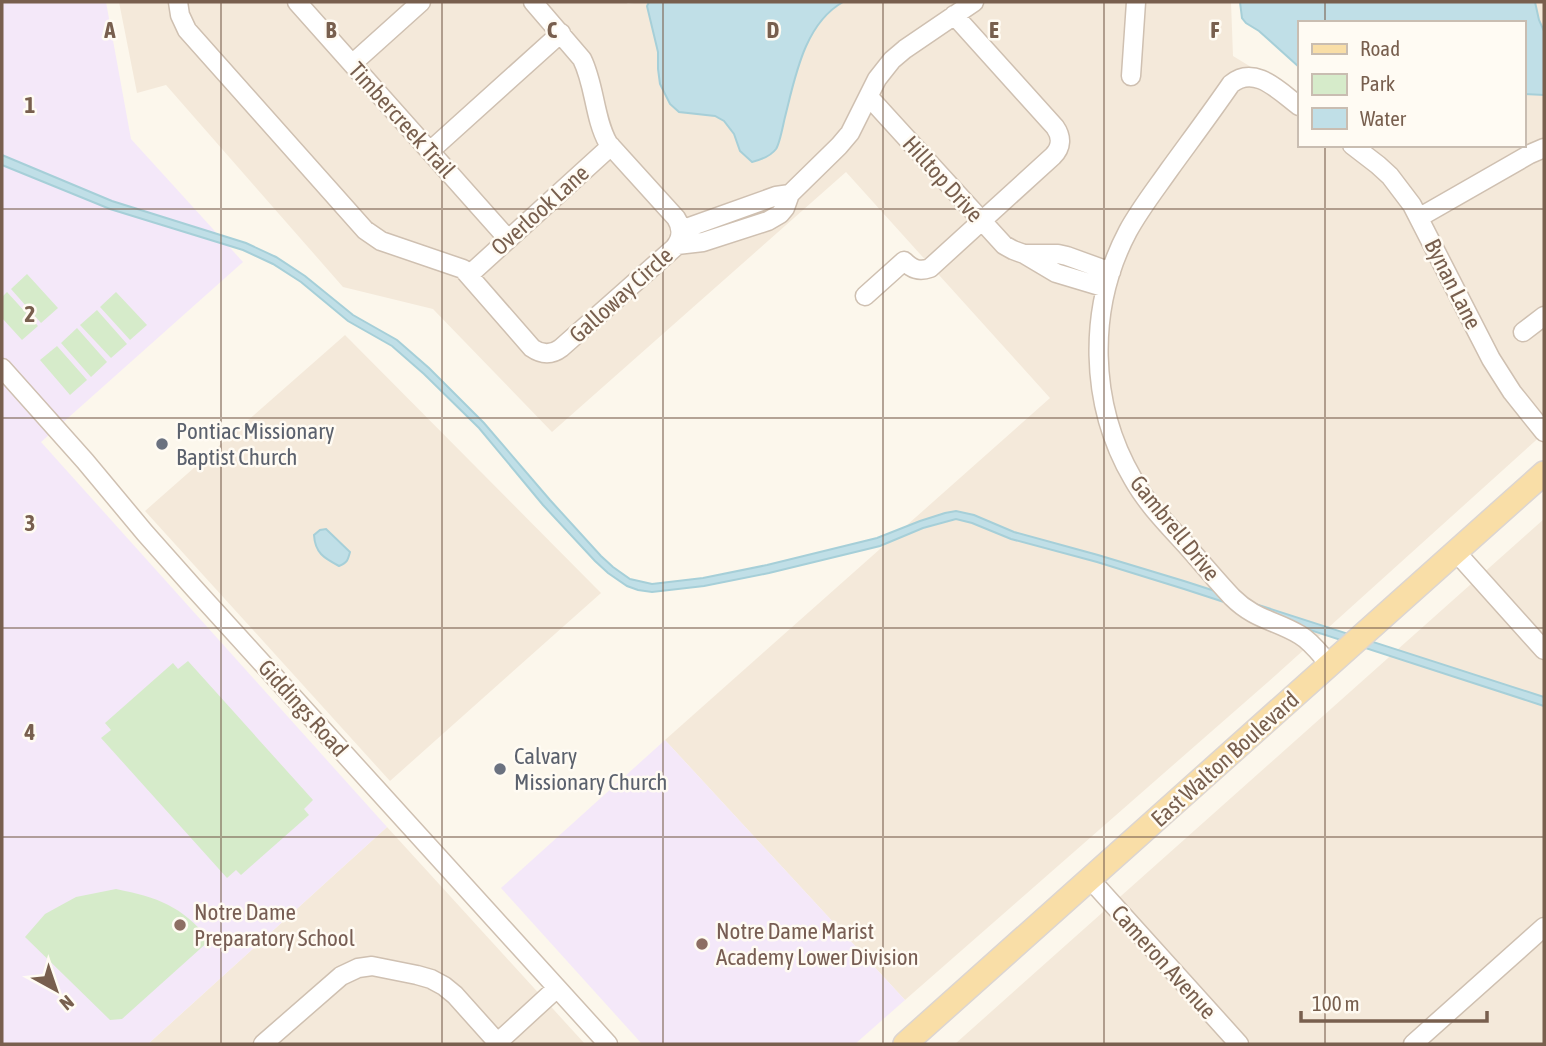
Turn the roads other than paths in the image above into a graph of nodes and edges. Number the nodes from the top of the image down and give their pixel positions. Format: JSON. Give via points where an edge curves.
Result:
{"nodes":[{"id":1,"x":178,"y":2,"type":"edge"},
{"id":2,"x":297,"y":2,"type":"edge"},
{"id":3,"x":421,"y":2,"type":"edge"},
{"id":4,"x":533,"y":2,"type":"edge"},
{"id":5,"x":974,"y":2,"type":"edge"},
{"id":6,"x":1136,"y":2,"type":"edge"},
{"id":7,"x":954,"y":15,"type":"junction"},
{"id":8,"x":561,"y":33,"type":"junction"},
{"id":9,"x":352,"y":64,"type":"junction"},
{"id":10,"x":1131,"y":76,"type":"dead end"},
{"id":11,"x":869,"y":97,"type":"junction"},
{"id":12,"x":1298,"y":106,"type":"edge"},
{"id":13,"x":611,"y":146,"type":"junction"},
{"id":14,"x":1355,"y":147,"type":"edge"},
{"id":15,"x":1544,"y":148,"type":"edge"},
{"id":16,"x":430,"y":151,"type":"junction"},
{"id":17,"x":1420,"y":217,"type":"junction"},
{"id":18,"x":981,"y":221,"type":"junction"},
{"id":19,"x":679,"y":238,"type":"junction"},
{"id":20,"x":508,"y":239,"type":"junction"},
{"id":21,"x":468,"y":275,"type":"junction"},
{"id":22,"x":1108,"y":280,"type":"junction"},
{"id":23,"x":864,"y":296,"type":"dead end"},
{"id":24,"x":1544,"y":316,"type":"edge"},
{"id":25,"x":1522,"y":332,"type":"dead end"},
{"id":26,"x":2,"y":368,"type":"edge"},
{"id":27,"x":1544,"y":432,"type":"edge"},
{"id":28,"x":1544,"y":473,"type":"edge"},
{"id":29,"x":1456,"y":552,"type":"junction"},
{"id":30,"x":1544,"y":650,"type":"edge"},
{"id":31,"x":1330,"y":665,"type":"junction"},
{"id":32,"x":1090,"y":879,"type":"junction"},
{"id":33,"x":1544,"y":927,"type":"edge"},
{"id":34,"x":557,"y":988,"type":"junction"},
{"id":35,"x":497,"y":1043,"type":"edge"},
{"id":36,"x":263,"y":1044,"type":"edge"},
{"id":37,"x":608,"y":1044,"type":"edge"},
{"id":38,"x":905,"y":1044,"type":"edge"},
{"id":39,"x":1238,"y":1044,"type":"edge"},
{"id":40,"x":1413,"y":1044,"type":"edge"}],
"edges":[{"from":1,"to":21,"type":"street","name":"Galloway Circle","via":[[187,30],[370,234],[460,267]]},
{"from":2,"to":9,"type":"street","name":"Timbercreek Trail"},
{"from":3,"to":9,"type":"street"},
{"from":4,"to":8,"type":"street","name":"Galloway Circle"},
{"from":5,"to":7,"type":"street"},
{"from":6,"to":10,"type":"street"},
{"from":7,"to":11,"type":"street","via":[[896,57]]},
{"from":7,"to":18,"type":"street","via":[[1060,138],[1056,153]]},
{"from":8,"to":13,"type":"street","name":"Galloway Circle","via":[[585,64]]},
{"from":8,"to":16,"type":"street"},
{"from":9,"to":16,"type":"street","name":"Timbercreek Trail"},
{"from":11,"to":18,"type":"street","name":"Hilltop Drive"},
{"from":11,"to":19,"type":"street","via":[[847,137],[790,194]]},
{"from":12,"to":22,"type":"street","name":"Gambrell Drive","via":[[1257,77],[1245,76],[1231,84],[1143,206]]},
{"from":13,"to":19,"type":"street","name":"Galloway Circle","via":[[676,218]]},
{"from":13,"to":20,"type":"street","name":"Overlook Lane"},
{"from":14,"to":17,"type":"street","name":"Bynan Lane","via":[[1396,183]]},
{"from":15,"to":17,"type":"street"},
{"from":16,"to":20,"type":"street","name":"Timbercreek Trail"},
{"from":17,"to":27,"type":"street","name":"Bynan Lane","via":[[1491,359]]},
{"from":18,"to":22,"type":"street","name":"Hilltop Drive","via":[[1013,250],[1067,256]]},
{"from":18,"to":23,"type":"street","via":[[930,268],[914,269],[904,261]]},
{"from":19,"to":21,"type":"street","name":"Galloway Circle","via":[[550,354],[532,348]]},
{"from":20,"to":21,"type":"street","name":"Overlook Lane"},
{"from":22,"to":31,"type":"street","name":"Gambrell Drive","via":[[1098,335],[1100,378],[1111,430],[1133,480],[1238,602],[1301,636]]},
{"from":24,"to":25,"type":"street"},
{"from":26,"to":34,"type":"street","name":"Giddings Road","via":[[202,597]]},
{"from":28,"to":29,"type":"main road","name":"East Walton Boulevard"},
{"from":29,"to":30,"type":"street"},
{"from":29,"to":31,"type":"main road","name":"East Walton Boulevard"},
{"from":31,"to":32,"type":"main road","name":"East Walton Boulevard"},
{"from":32,"to":38,"type":"main road","name":"East Walton Boulevard"},
{"from":32,"to":39,"type":"street","name":"Cameron Avenue"},
{"from":33,"to":40,"type":"street"},
{"from":34,"to":35,"type":"street"},
{"from":34,"to":37,"type":"street","name":"Giddings Road"},
{"from":35,"to":36,"type":"street","via":[[438,982],[403,971],[365,967],[341,976]]}]}
